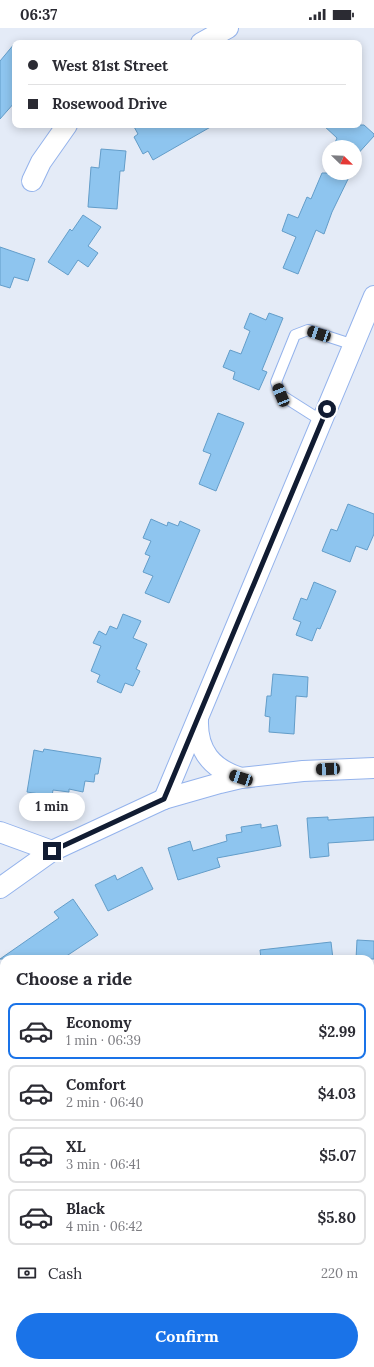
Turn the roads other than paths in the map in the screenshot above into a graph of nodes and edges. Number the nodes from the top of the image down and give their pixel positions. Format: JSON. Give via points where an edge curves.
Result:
{"nodes":[{"id":1,"x":228,"y":28,"type":"edge"},
{"id":2,"x":206,"y":40,"type":"edge"},
{"id":3,"x":65,"y":128,"type":"edge"},
{"id":4,"x":32,"y":181,"type":"dead end"},
{"id":5,"x":374,"y":296,"type":"edge"},
{"id":6,"x":354,"y":345,"type":"junction"},
{"id":7,"x":322,"y":421,"type":"junction"},
{"id":8,"x":198,"y":718,"type":"junction"},
{"id":9,"x":374,"y":768,"type":"edge"},
{"id":10,"x":241,"y":778,"type":"junction"},
{"id":11,"x":164,"y":799,"type":"junction"},
{"id":12,"x":0,"y":832,"type":"edge"},
{"id":13,"x":52,"y":851,"type":"junction"},
{"id":14,"x":0,"y":888,"type":"edge"}],
"edges":[{"from":1,"to":2,"type":"street"},
{"from":3,"to":4,"type":"street","via":[[41,162]]},
{"from":5,"to":6,"type":"street"},
{"from":6,"to":7,"type":"street"},
{"from":6,"to":7,"type":"lane","via":[[308,330],[294,335],[276,382],[281,395]]},
{"from":7,"to":8,"type":"street"},
{"from":8,"to":10,"type":"street","via":[[200,743],[205,753],[221,770]]},
{"from":8,"to":11,"type":"street"},
{"from":9,"to":10,"type":"street","via":[[303,770]]},
{"from":10,"to":11,"type":"street"},
{"from":11,"to":13,"type":"street"},
{"from":12,"to":13,"type":"street"},
{"from":13,"to":14,"type":"street"}]}
